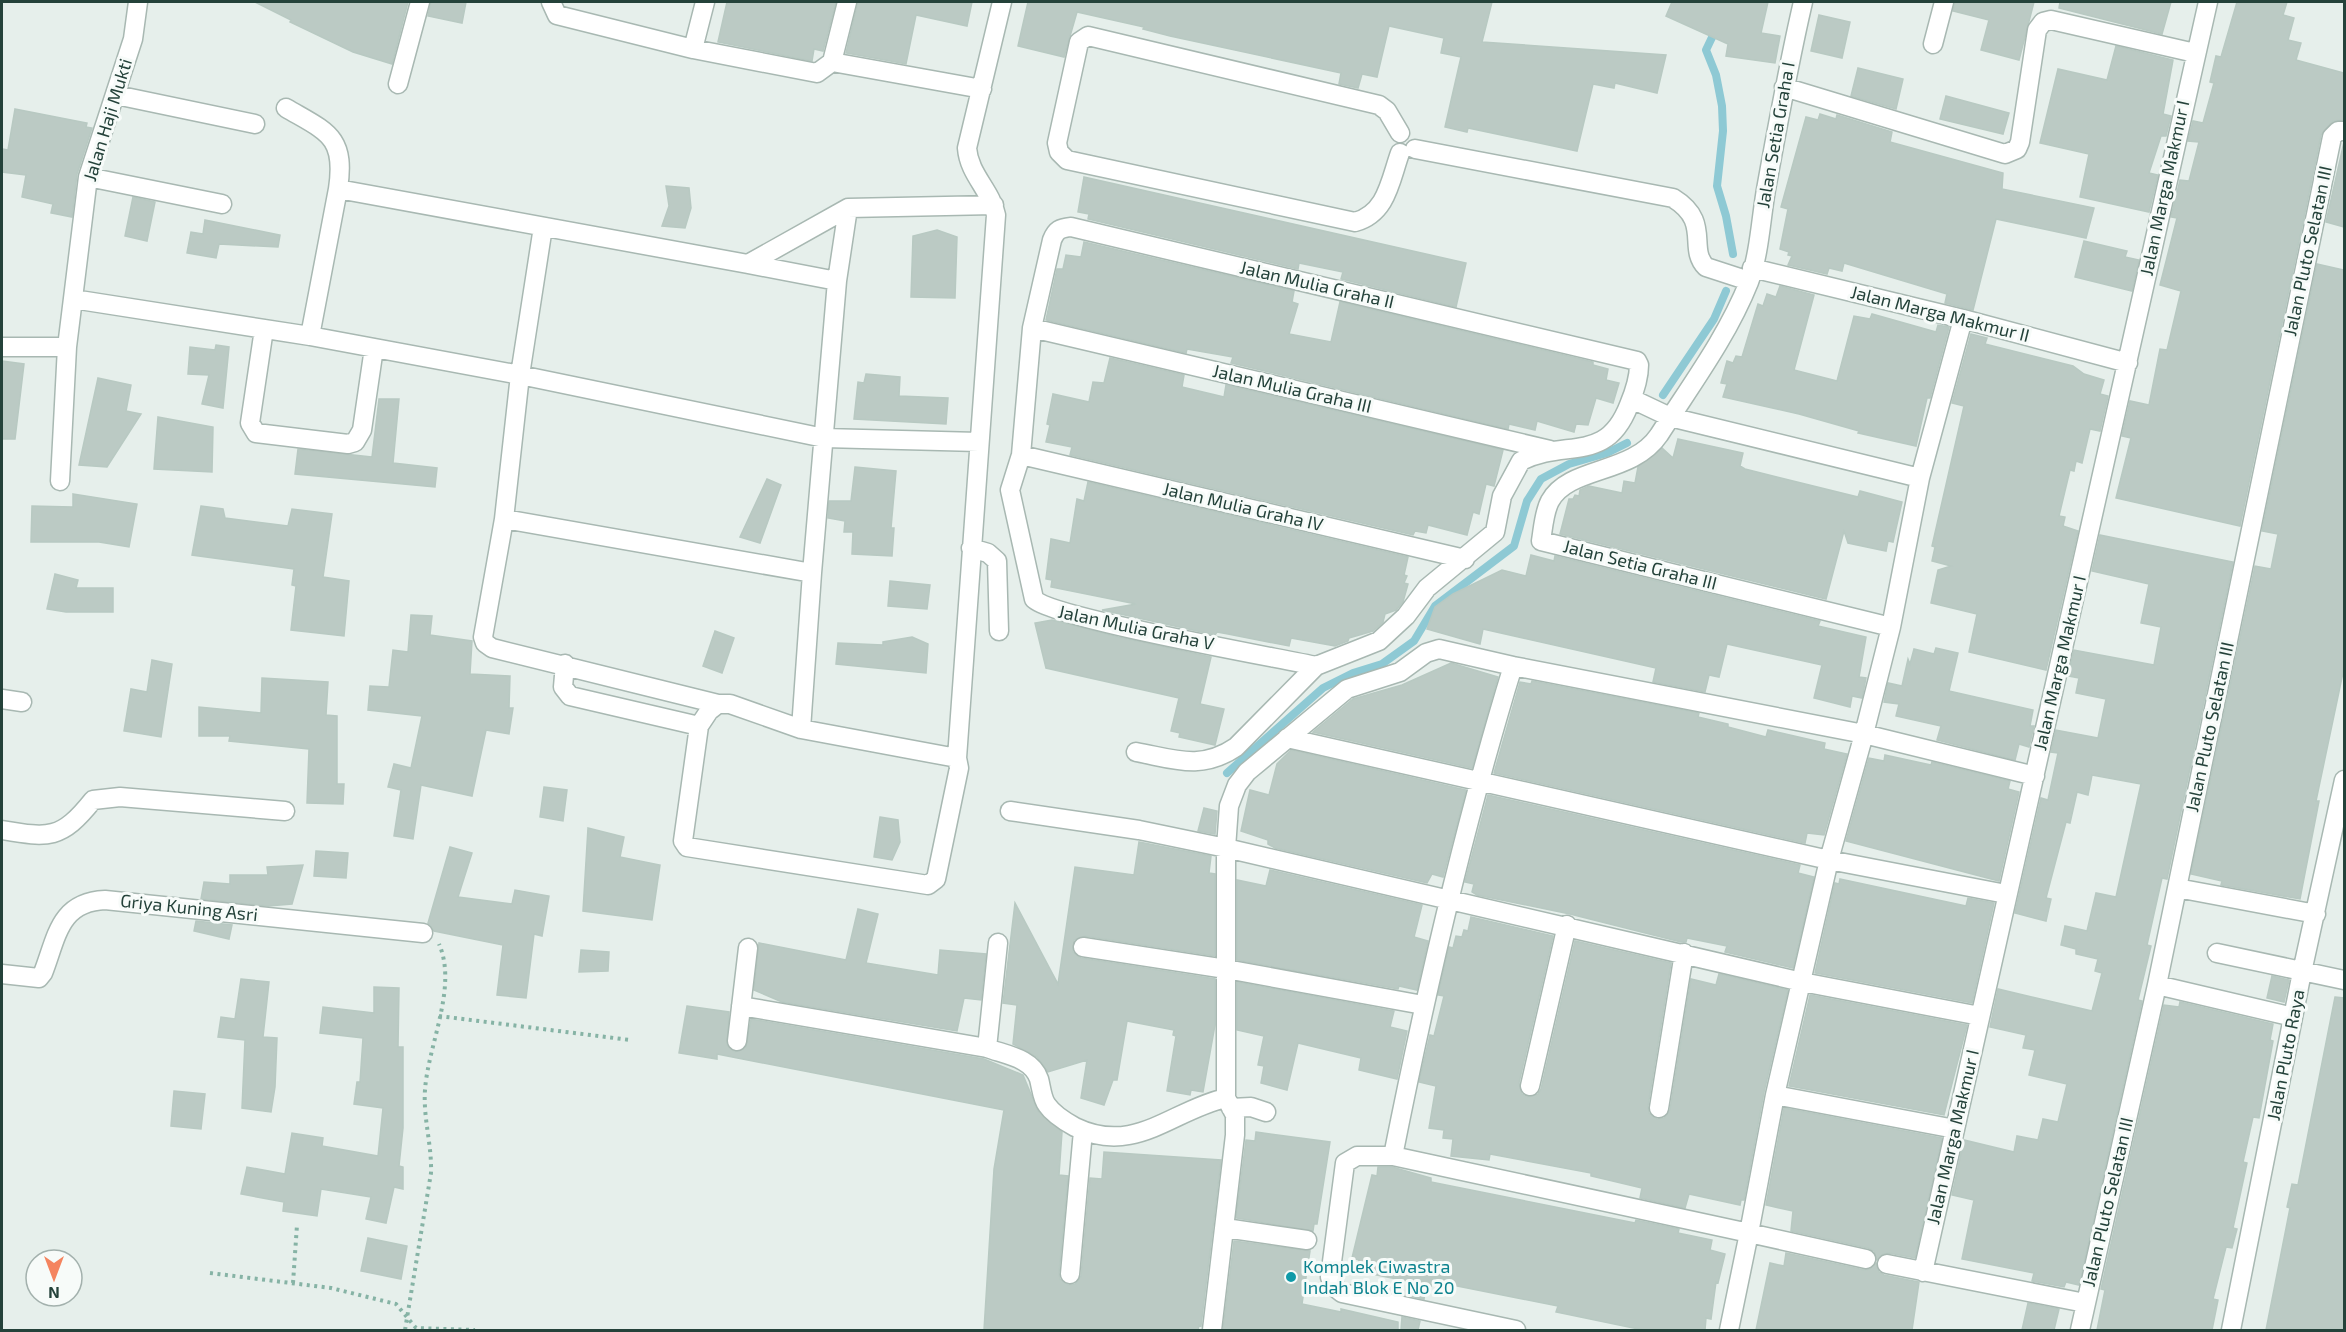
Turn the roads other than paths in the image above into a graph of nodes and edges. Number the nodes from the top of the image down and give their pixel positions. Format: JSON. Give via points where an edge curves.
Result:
{"nodes":[{"id":1,"x":138,"y":2,"type":"edge"},
{"id":2,"x":420,"y":2,"type":"edge"},
{"id":3,"x":551,"y":2,"type":"edge"},
{"id":4,"x":705,"y":2,"type":"edge"},
{"id":5,"x":847,"y":2,"type":"edge"},
{"id":6,"x":1002,"y":2,"type":"edge"},
{"id":7,"x":1803,"y":2,"type":"edge"},
{"id":8,"x":1944,"y":2,"type":"edge"},
{"id":9,"x":2208,"y":2,"type":"edge"},
{"id":10,"x":1933,"y":44,"type":"dead end"},
{"id":11,"x":693,"y":49,"type":"junction"},
{"id":12,"x":2194,"y":53,"type":"junction"},
{"id":13,"x":832,"y":63,"type":"junction"},
{"id":14,"x":398,"y":84,"type":"dead end"},
{"id":15,"x":1784,"y":87,"type":"junction"},
{"id":16,"x":982,"y":89,"type":"junction"},
{"id":17,"x":116,"y":95,"type":"junction"},
{"id":18,"x":286,"y":108,"type":"dead end"},
{"id":19,"x":255,"y":124,"type":"dead end"},
{"id":20,"x":2344,"y":131,"type":"edge"},
{"id":21,"x":1408,"y":151,"type":"junction"},
{"id":22,"x":88,"y":177,"type":"junction"},
{"id":23,"x":338,"y":189,"type":"junction"},
{"id":24,"x":222,"y":204,"type":"dead end"},
{"id":25,"x":994,"y":205,"type":"junction"},
{"id":26,"x":848,"y":208,"type":"junction"},
{"id":27,"x":543,"y":227,"type":"junction"},
{"id":28,"x":748,"y":264,"type":"junction"},
{"id":29,"x":1751,"y":275,"type":"junction"},
{"id":30,"x":837,"y":281,"type":"junction"},
{"id":31,"x":73,"y":299,"type":"junction"},
{"id":32,"x":1963,"y":319,"type":"junction"},
{"id":33,"x":1032,"y":328,"type":"junction"},
{"id":34,"x":264,"y":329,"type":"junction"},
{"id":35,"x":310,"y":336,"type":"junction"},
{"id":36,"x":67,"y":346,"type":"junction"},
{"id":37,"x":2,"y":347,"type":"edge"},
{"id":38,"x":374,"y":348,"type":"junction"},
{"id":39,"x":2128,"y":363,"type":"junction"},
{"id":40,"x":520,"y":375,"type":"junction"},
{"id":41,"x":1632,"y":399,"type":"junction"},
{"id":42,"x":1670,"y":417,"type":"junction"},
{"id":43,"x":824,"y":438,"type":"junction"},
{"id":44,"x":979,"y":442,"type":"junction"},
{"id":45,"x":1552,"y":450,"type":"junction"},
{"id":46,"x":1021,"y":455,"type":"junction"},
{"id":47,"x":1920,"y":478,"type":"junction"},
{"id":48,"x":60,"y":481,"type":"dead end"},
{"id":49,"x":504,"y":519,"type":"junction"},
{"id":50,"x":971,"y":548,"type":"junction"},
{"id":51,"x":1465,"y":559,"type":"junction"},
{"id":52,"x":812,"y":573,"type":"junction"},
{"id":53,"x":1891,"y":627,"type":"junction"},
{"id":54,"x":999,"y":631,"type":"dead end"},
{"id":55,"x":565,"y":664,"type":"junction"},
{"id":56,"x":1316,"y":666,"type":"junction"},
{"id":57,"x":1513,"y":666,"type":"junction"},
{"id":58,"x":2,"y":699,"type":"edge"},
{"id":59,"x":22,"y":702,"type":"dead end"},
{"id":60,"x":718,"y":704,"type":"junction"},
{"id":61,"x":699,"y":726,"type":"junction"},
{"id":62,"x":801,"y":729,"type":"junction"},
{"id":63,"x":1864,"y":734,"type":"junction"},
{"id":64,"x":1287,"y":738,"type":"junction"},
{"id":65,"x":1136,"y":752,"type":"dead end"},
{"id":66,"x":957,"y":758,"type":"junction"},
{"id":67,"x":2035,"y":776,"type":"junction"},
{"id":68,"x":1478,"y":780,"type":"junction"},
{"id":69,"x":2344,"y":780,"type":"edge"},
{"id":70,"x":285,"y":811,"type":"dead end"},
{"id":71,"x":1010,"y":811,"type":"dead end"},
{"id":72,"x":2,"y":830,"type":"edge"},
{"id":73,"x":1226,"y":848,"type":"junction"},
{"id":74,"x":1829,"y":860,"type":"junction"},
{"id":75,"x":2176,"y":888,"type":"junction"},
{"id":76,"x":2006,"y":894,"type":"junction"},
{"id":77,"x":1447,"y":900,"type":"junction"},
{"id":78,"x":2316,"y":914,"type":"junction"},
{"id":79,"x":1567,"y":925,"type":"junction"},
{"id":80,"x":423,"y":933,"type":"road end"},
{"id":81,"x":998,"y":943,"type":"dead end"},
{"id":82,"x":1083,"y":947,"type":"dead end"},
{"id":83,"x":748,"y":948,"type":"dead end"},
{"id":84,"x":1684,"y":953,"type":"junction"},
{"id":85,"x":2217,"y":953,"type":"dead end"},
{"id":86,"x":1226,"y":969,"type":"junction"},
{"id":87,"x":2302,"y":972,"type":"junction"},
{"id":88,"x":2,"y":974,"type":"edge"},
{"id":89,"x":2344,"y":980,"type":"edge"},
{"id":90,"x":1802,"y":982,"type":"junction"},
{"id":91,"x":2157,"y":986,"type":"junction"},
{"id":92,"x":1423,"y":1005,"type":"junction"},
{"id":93,"x":741,"y":1006,"type":"junction"},
{"id":94,"x":1980,"y":1016,"type":"junction"},
{"id":95,"x":2293,"y":1017,"type":"junction"},
{"id":96,"x":737,"y":1041,"type":"dead end"},
{"id":97,"x":987,"y":1048,"type":"junction"},
{"id":98,"x":1530,"y":1086,"type":"dead end"},
{"id":99,"x":1775,"y":1095,"type":"junction"},
{"id":100,"x":1229,"y":1102,"type":"junction"},
{"id":101,"x":1659,"y":1108,"type":"dead end"},
{"id":102,"x":1266,"y":1112,"type":"dead end"},
{"id":103,"x":1954,"y":1129,"type":"junction"},
{"id":104,"x":1083,"y":1131,"type":"junction"},
{"id":105,"x":1393,"y":1156,"type":"junction"},
{"id":106,"x":1225,"y":1228,"type":"junction"},
{"id":107,"x":1749,"y":1233,"type":"junction"},
{"id":108,"x":1308,"y":1240,"type":"dead end"},
{"id":109,"x":1866,"y":1259,"type":"dead end"},
{"id":110,"x":1887,"y":1264,"type":"dead end"},
{"id":111,"x":1923,"y":1272,"type":"junction"},
{"id":112,"x":1070,"y":1274,"type":"dead end"},
{"id":113,"x":2085,"y":1303,"type":"junction"},
{"id":114,"x":1212,"y":1330,"type":"edge"},
{"id":115,"x":1516,"y":1330,"type":"edge"},
{"id":116,"x":1729,"y":1330,"type":"edge"},
{"id":117,"x":2080,"y":1330,"type":"edge"},
{"id":118,"x":2231,"y":1330,"type":"edge"}],
"edges":[{"from":1,"to":17,"type":"street","name":"Jalan Haji Mukti","via":[[133,39]]},
{"from":2,"to":14,"type":"street"},
{"from":3,"to":11,"type":"street","via":[[557,15]]},
{"from":4,"to":11,"type":"street"},
{"from":5,"to":13,"type":"street"},
{"from":6,"to":16,"type":"street"},
{"from":7,"to":15,"type":"street","name":"Jalan Setia Graha I"},
{"from":8,"to":10,"type":"street"},
{"from":9,"to":12,"type":"street","name":"Jalan Marga Makmur I"},
{"from":11,"to":13,"type":"street","via":[[817,73]]},
{"from":12,"to":15,"type":"street","via":[[2051,20],[2043,22],[2037,30],[2020,142],[2017,149],[2005,154]]},
{"from":12,"to":39,"type":"street","name":"Jalan Marga Makmur I"},
{"from":13,"to":16,"type":"street"},
{"from":15,"to":29,"type":"street","name":"Jalan Setia Graha I"},
{"from":16,"to":25,"type":"street","via":[[968,158]]},
{"from":17,"to":19,"type":"street"},
{"from":17,"to":22,"type":"street","name":"Jalan Haji Mukti"},
{"from":18,"to":23,"type":"street","via":[[327,132],[338,149]]},
{"from":20,"to":75,"type":"street","name":"Jalan Pluto Selatan III","via":[[2331,137]]},
{"from":21,"to":21,"type":"street","via":[[1382,204],[1372,215],[1355,222],[1067,160],[1057,143],[1080,42],[1088,36],[1379,105],[1400,133],[1394,143]]},
{"from":21,"to":29,"type":"street","name":"Jalan Marga Makmur II","via":[[1673,198],[1689,208],[1697,230],[1701,263]]},
{"from":22,"to":24,"type":"street"},
{"from":22,"to":31,"type":"street","name":"Jalan Haji Mukti"},
{"from":23,"to":27,"type":"street"},
{"from":23,"to":35,"type":"street"},
{"from":25,"to":26,"type":"street"},
{"from":25,"to":44,"type":"street"},
{"from":26,"to":28,"type":"street"},
{"from":26,"to":30,"type":"street"},
{"from":27,"to":28,"type":"street"},
{"from":27,"to":40,"type":"street"},
{"from":28,"to":30,"type":"street"},
{"from":29,"to":32,"type":"street","name":"Jalan Marga Makmur II"},
{"from":29,"to":42,"type":"street","name":"Jalan Setia Graha I","via":[[1710,357]]},
{"from":30,"to":43,"type":"street"},
{"from":31,"to":34,"type":"street"},
{"from":31,"to":36,"type":"street","name":"Jalan Haji Mukti"},
{"from":32,"to":39,"type":"street","name":"Jalan Marga Makmur II"},
{"from":32,"to":47,"type":"street"},
{"from":33,"to":41,"type":"street","name":"Jalan Mulia Graha II","via":[[1055,232],[1071,227],[1637,361],[1639,371]]},
{"from":33,"to":45,"type":"street","name":"Jalan Mulia Graha III"},
{"from":33,"to":46,"type":"street","name":"Jalan Mulia Graha V"},
{"from":34,"to":35,"type":"street"},
{"from":34,"to":38,"type":"street","via":[[250,423],[256,433],[355,442],[362,430]]},
{"from":35,"to":38,"type":"street"},
{"from":36,"to":37,"type":"street"},
{"from":36,"to":48,"type":"street","name":"Jalan Haji Mukti"},
{"from":38,"to":40,"type":"street"},
{"from":39,"to":67,"type":"street","name":"Jalan Marga Makmur I"},
{"from":40,"to":43,"type":"street"},
{"from":40,"to":49,"type":"street"},
{"from":41,"to":42,"type":"street"},
{"from":41,"to":45,"type":"street","via":[[1615,432],[1588,447]]},
{"from":42,"to":47,"type":"street"},
{"from":42,"to":53,"type":"street","name":"Jalan Setia Graha III","via":[[1652,444],[1637,455],[1557,490],[1548,503],[1541,541]]},
{"from":43,"to":44,"type":"street"},
{"from":43,"to":52,"type":"street"},
{"from":44,"to":50,"type":"street"},
{"from":45,"to":51,"type":"street","via":[[1521,461],[1502,496],[1495,532]]},
{"from":46,"to":51,"type":"street","name":"Jalan Mulia Graha IV"},
{"from":46,"to":56,"type":"street","name":"Jalan Mulia Graha V","via":[[1010,495],[1031,591],[1040,605]]},
{"from":47,"to":53,"type":"street"},
{"from":49,"to":52,"type":"street"},
{"from":49,"to":55,"type":"street","via":[[483,637],[485,644]]},
{"from":50,"to":54,"type":"street","via":[[988,553],[997,561]]},
{"from":50,"to":66,"type":"street"},
{"from":51,"to":56,"type":"street","via":[[1427,588],[1406,616],[1379,641]]},
{"from":52,"to":62,"type":"street"},
{"from":53,"to":63,"type":"street"},
{"from":55,"to":60,"type":"street"},
{"from":55,"to":61,"type":"street","via":[[563,687],[570,696]]},
{"from":56,"to":65,"type":"street","via":[[1225,755],[1195,763]]},
{"from":57,"to":63,"type":"street"},
{"from":57,"to":64,"type":"street","via":[[1439,649],[1426,653],[1400,672],[1347,689]]},
{"from":57,"to":68,"type":"street"},
{"from":58,"to":59,"type":"street"},
{"from":60,"to":61,"type":"street"},
{"from":60,"to":62,"type":"street","via":[[730,704]]},
{"from":61,"to":66,"type":"street","via":[[683,841],[687,847],[928,885],[936,879],[959,768]]},
{"from":62,"to":66,"type":"street"},
{"from":63,"to":67,"type":"street"},
{"from":63,"to":74,"type":"street"},
{"from":64,"to":68,"type":"street"},
{"from":64,"to":73,"type":"street","via":[[1237,785],[1229,806]]},
{"from":67,"to":76,"type":"street","name":"Jalan Marga Makmur I"},
{"from":68,"to":74,"type":"street"},
{"from":68,"to":77,"type":"street"},
{"from":69,"to":78,"type":"street","name":"Jalan Pluto Raya"},
{"from":70,"to":72,"type":"street","via":[[120,797],[93,800],[61,832],[31,836]]},
{"from":71,"to":73,"type":"street","via":[[1139,830]]},
{"from":73,"to":77,"type":"street"},
{"from":73,"to":86,"type":"street"},
{"from":74,"to":76,"type":"street"},
{"from":74,"to":90,"type":"street"},
{"from":75,"to":78,"type":"street"},
{"from":75,"to":91,"type":"street","name":"Jalan Pluto Selatan III"},
{"from":76,"to":94,"type":"street","name":"Jalan Marga Makmur I"},
{"from":77,"to":79,"type":"street"},
{"from":77,"to":92,"type":"street"},
{"from":78,"to":87,"type":"street","name":"Jalan Pluto Raya"},
{"from":79,"to":84,"type":"street"},
{"from":79,"to":98,"type":"street"},
{"from":80,"to":88,"type":"street","name":"Griya Kuning Asri","via":[[87,900],[64,918],[44,974],[39,978]]},
{"from":81,"to":97,"type":"street"},
{"from":82,"to":86,"type":"street"},
{"from":83,"to":93,"type":"street"},
{"from":84,"to":90,"type":"street"},
{"from":84,"to":101,"type":"street"},
{"from":85,"to":87,"type":"street"},
{"from":86,"to":92,"type":"street"},
{"from":86,"to":100,"type":"street"},
{"from":87,"to":89,"type":"street"},
{"from":87,"to":95,"type":"street","name":"Jalan Pluto Raya"},
{"from":90,"to":94,"type":"street"},
{"from":90,"to":99,"type":"street"},
{"from":91,"to":95,"type":"street"},
{"from":91,"to":113,"type":"street","name":"Jalan Pluto Selatan III"},
{"from":92,"to":105,"type":"street"},
{"from":93,"to":96,"type":"street"},
{"from":93,"to":97,"type":"street"},
{"from":94,"to":103,"type":"street","name":"Jalan Marga Makmur I"},
{"from":95,"to":118,"type":"street","name":"Jalan Pluto Raya"},
{"from":97,"to":104,"type":"street","via":[[1032,1065],[1046,1104]]},
{"from":99,"to":103,"type":"street"},
{"from":99,"to":107,"type":"street"},
{"from":100,"to":102,"type":"street"},
{"from":100,"to":104,"type":"street","via":[[1213,1101],[1140,1134],[1107,1138]]},
{"from":100,"to":106,"type":"street","via":[[1235,1115],[1235,1135]]},
{"from":103,"to":111,"type":"street","name":"Jalan Marga Makmur I"},
{"from":104,"to":112,"type":"street"},
{"from":105,"to":107,"type":"street"},
{"from":105,"to":115,"type":"street","via":[[1357,1156],[1345,1163],[1330,1277],[1333,1286],[1342,1293]]},
{"from":106,"to":108,"type":"street"},
{"from":106,"to":114,"type":"street"},
{"from":107,"to":109,"type":"street"},
{"from":107,"to":116,"type":"street"},
{"from":110,"to":111,"type":"street"},
{"from":111,"to":113,"type":"street"},
{"from":113,"to":117,"type":"street","name":"Jalan Pluto Selatan III"}]}
